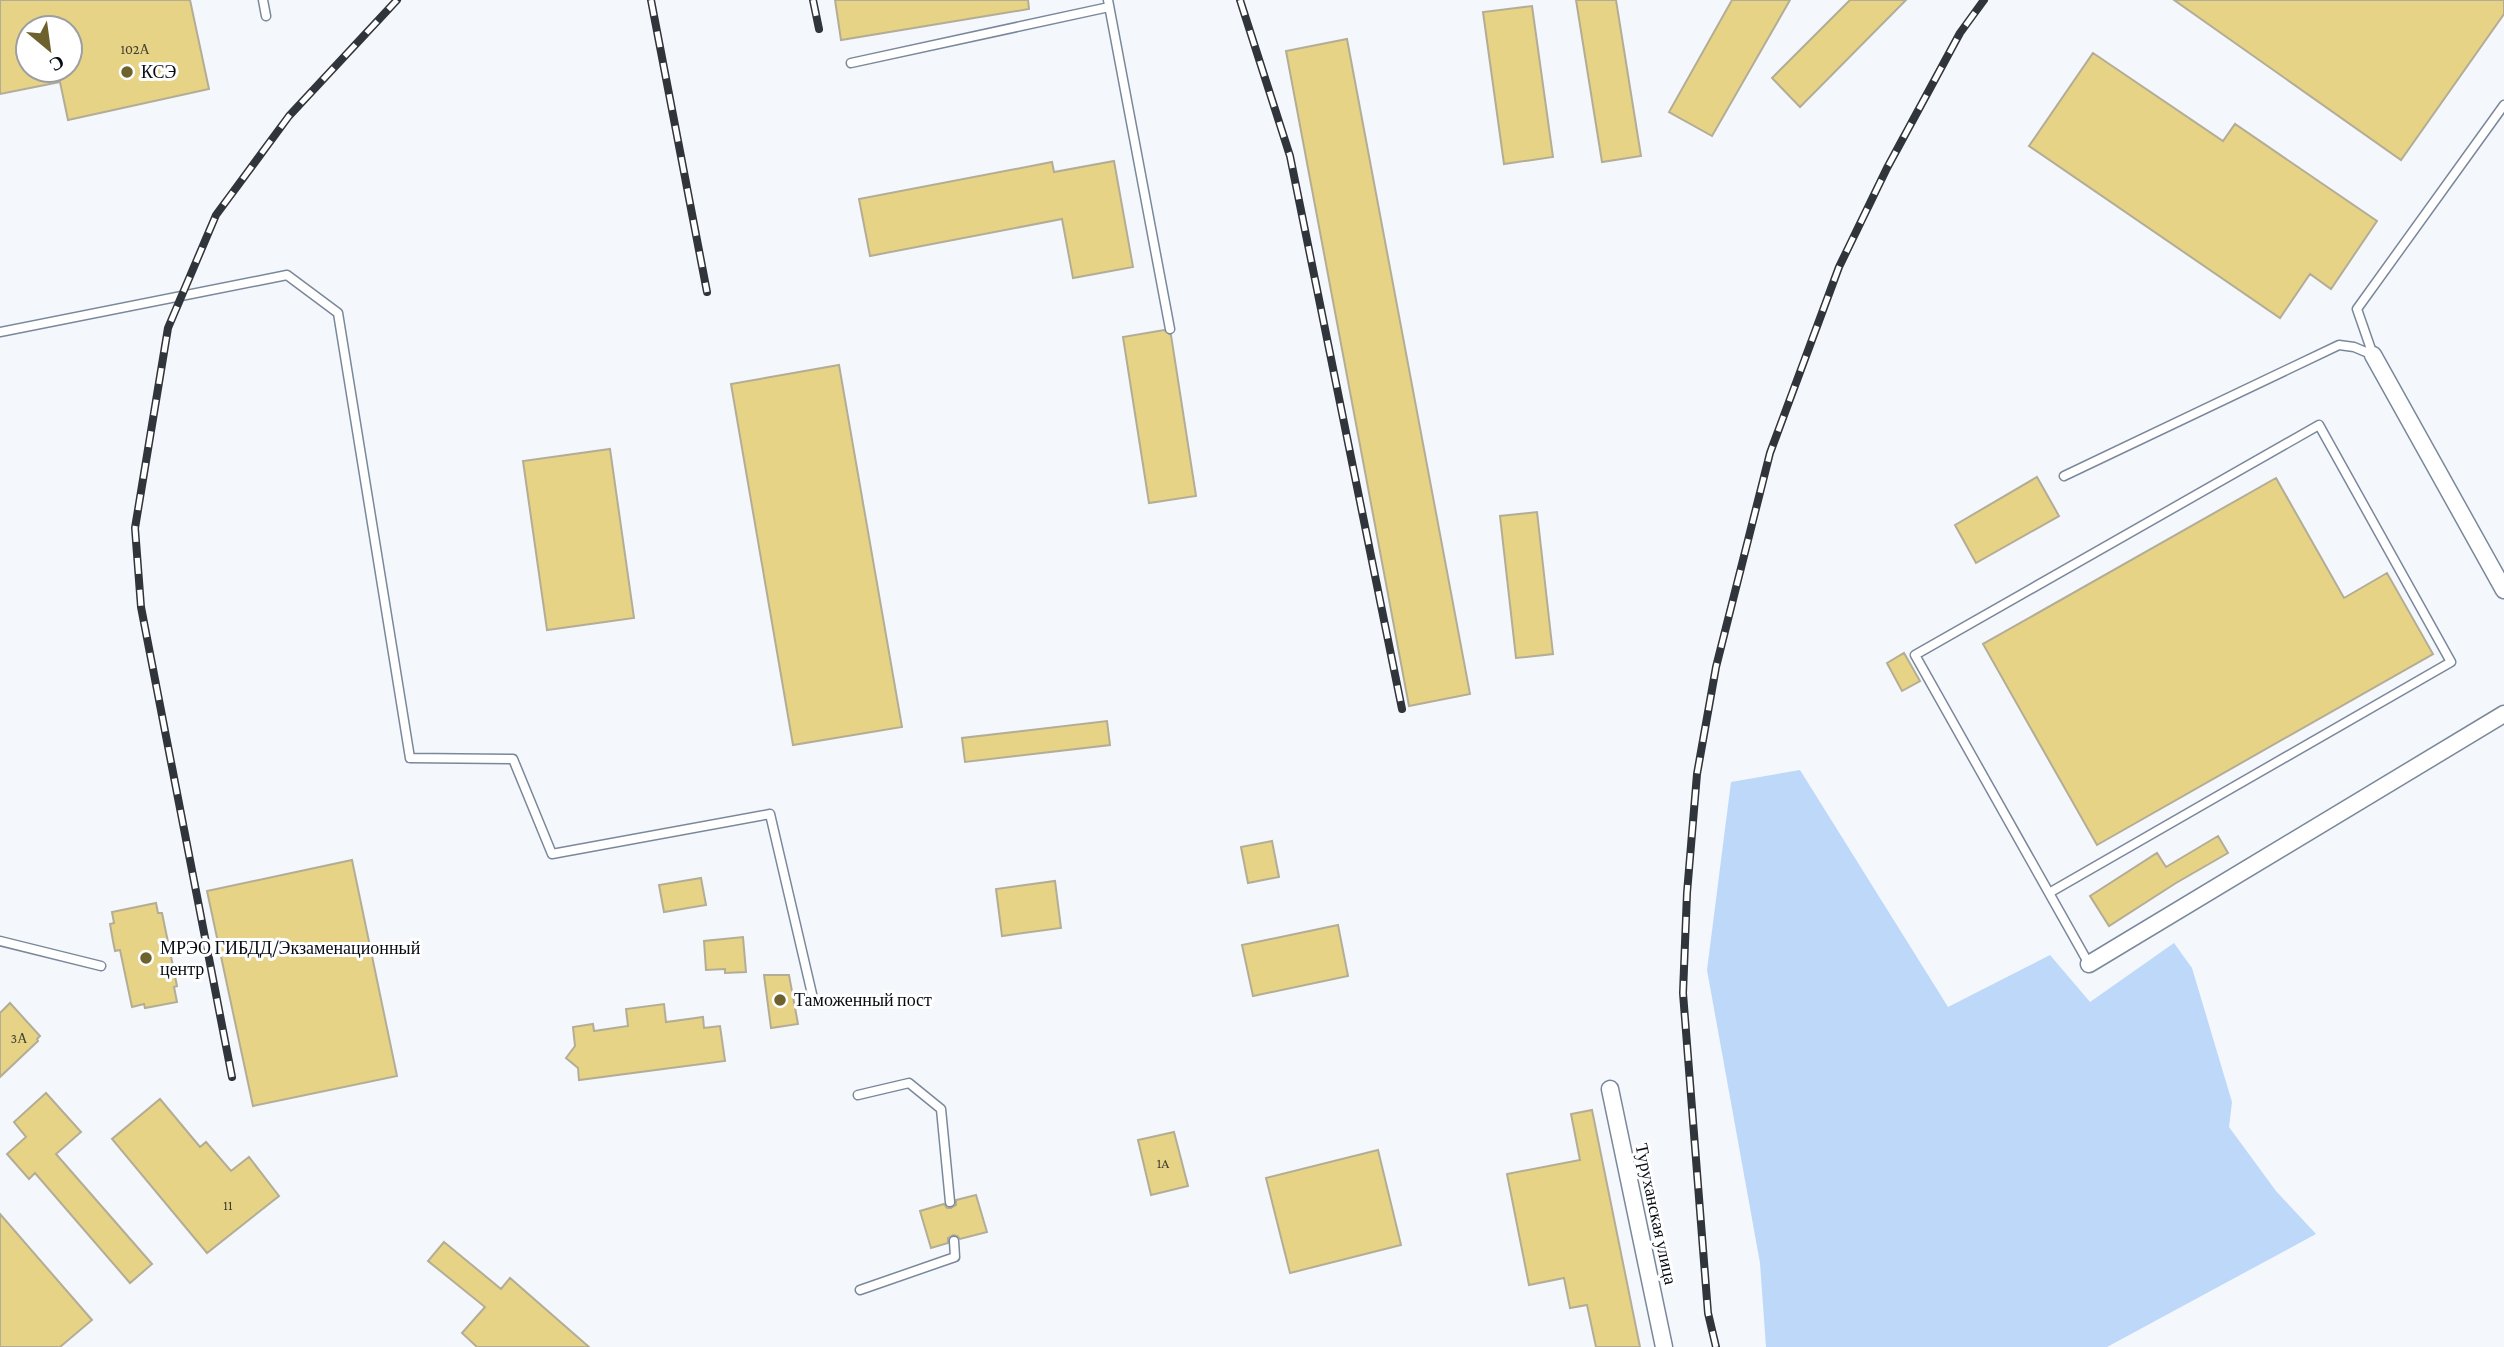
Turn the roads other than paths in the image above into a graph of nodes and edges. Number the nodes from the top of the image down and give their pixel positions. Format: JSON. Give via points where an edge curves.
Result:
{"nodes":[{"id":1,"x":263,"y":0,"type":"edge"},
{"id":2,"x":1109,"y":3,"type":"edge"},
{"id":3,"x":266,"y":16,"type":"dead end"},
{"id":4,"x":851,"y":63,"type":"dead end"},
{"id":5,"x":2504,"y":106,"type":"edge"},
{"id":6,"x":1170,"y":330,"type":"dead end"},
{"id":7,"x":0,"y":332,"type":"edge"},
{"id":8,"x":2374,"y":355,"type":"junction"},
{"id":9,"x":2064,"y":476,"type":"dead end"},
{"id":10,"x":2504,"y":590,"type":"edge"},
{"id":11,"x":2504,"y":714,"type":"edge"},
{"id":12,"x":2049,"y":893,"type":"junction"},
{"id":13,"x":0,"y":941,"type":"edge"},
{"id":14,"x":2089,"y":964,"type":"joint"},
{"id":15,"x":101,"y":966,"type":"dead end"},
{"id":16,"x":811,"y":994,"type":"dead end"},
{"id":17,"x":1610,"y":1089,"type":"dead end"},
{"id":18,"x":858,"y":1095,"type":"dead end"},
{"id":19,"x":950,"y":1202,"type":"dead end"},
{"id":20,"x":954,"y":1241,"type":"dead end"},
{"id":21,"x":860,"y":1290,"type":"dead end"},
{"id":22,"x":1664,"y":1347,"type":"edge"}],
"edges":[{"from":1,"to":3,"type":"lane"},
{"from":2,"to":4,"type":"lane"},
{"from":2,"to":6,"type":"lane"},
{"from":5,"to":8,"type":"lane","via":[[2357,309]]},
{"from":7,"to":16,"type":"lane","via":[[287,275],[338,313],[410,758],[513,759],[552,854],[770,814]]},
{"from":8,"to":9,"type":"lane","via":[[2339,345]]},
{"from":8,"to":10,"type":"street"},
{"from":11,"to":14,"type":"street"},
{"from":12,"to":12,"type":"lane","via":[[1915,655],[2319,425],[2451,662]]},
{"from":12,"to":14,"type":"lane"},
{"from":13,"to":15,"type":"lane"},
{"from":17,"to":22,"type":"street","name":"Туруханская улица"},
{"from":18,"to":19,"type":"lane","via":[[909,1083],[941,1109]]},
{"from":20,"to":21,"type":"lane","via":[[955,1257]]}]}
